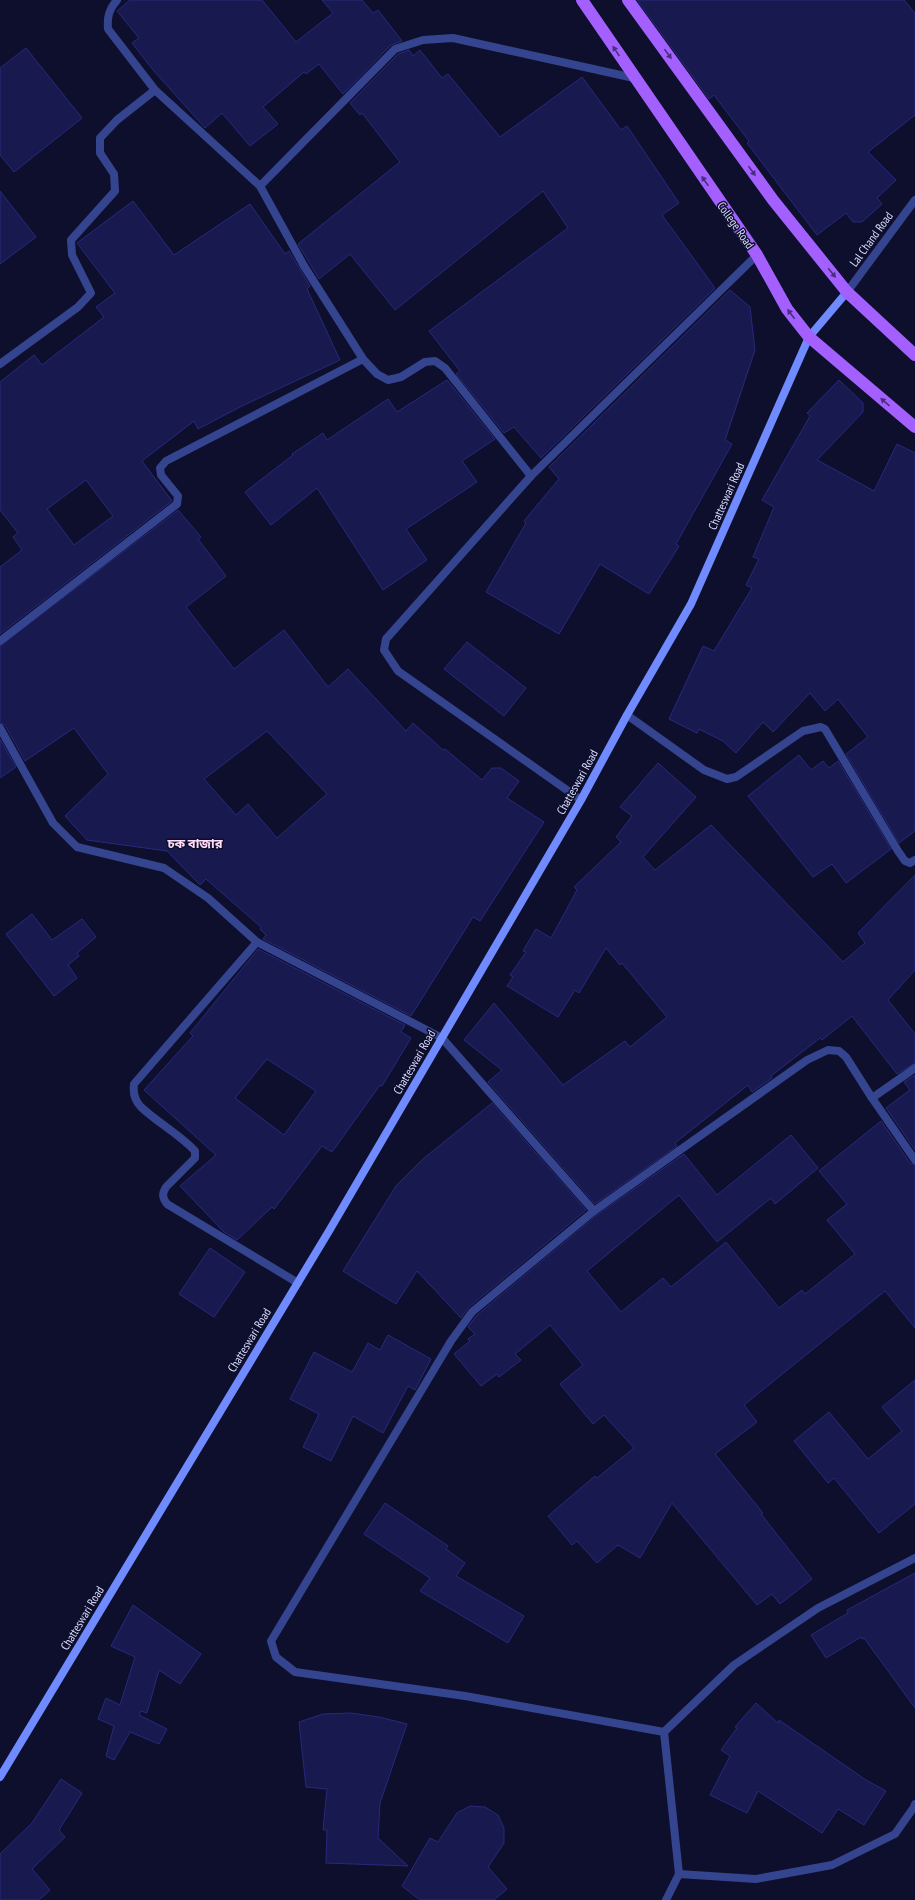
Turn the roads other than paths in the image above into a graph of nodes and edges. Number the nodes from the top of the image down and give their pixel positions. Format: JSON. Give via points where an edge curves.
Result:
{"nodes":[{"id":1,"x":117,"y":0,"type":"edge"},
{"id":2,"x":582,"y":0,"type":"edge"},
{"id":3,"x":628,"y":0,"type":"edge"},
{"id":4,"x":634,"y":78,"type":"junction"},
{"id":5,"x":155,"y":90,"type":"junction"},
{"id":6,"x":260,"y":186,"type":"junction"},
{"id":7,"x":915,"y":200,"type":"edge"},
{"id":8,"x":757,"y":256,"type":"junction"},
{"id":9,"x":847,"y":292,"type":"junction"},
{"id":10,"x":809,"y":337,"type":"junction"},
{"id":11,"x":915,"y":355,"type":"edge"},
{"id":12,"x":363,"y":359,"type":"junction"},
{"id":13,"x":0,"y":364,"type":"edge"},
{"id":14,"x":915,"y":427,"type":"edge"},
{"id":15,"x":532,"y":476,"type":"junction"},
{"id":16,"x":0,"y":641,"type":"edge"},
{"id":17,"x":627,"y":715,"type":"junction"},
{"id":18,"x":0,"y":728,"type":"edge"},
{"id":19,"x":581,"y":800,"type":"junction"},
{"id":20,"x":915,"y":860,"type":"edge"},
{"id":21,"x":257,"y":942,"type":"junction"},
{"id":22,"x":442,"y":1038,"type":"junction"},
{"id":23,"x":915,"y":1068,"type":"edge"},
{"id":24,"x":872,"y":1098,"type":"junction"},
{"id":25,"x":915,"y":1160,"type":"edge"},
{"id":26,"x":594,"y":1211,"type":"junction"},
{"id":27,"x":298,"y":1283,"type":"junction"},
{"id":28,"x":915,"y":1558,"type":"edge"},
{"id":29,"x":664,"y":1732,"type":"junction"},
{"id":30,"x":0,"y":1777,"type":"edge"},
{"id":31,"x":915,"y":1804,"type":"edge"},
{"id":32,"x":680,"y":1874,"type":"junction"},
{"id":33,"x":666,"y":1900,"type":"edge"}],
"edges":[{"from":1,"to":5,"type":"street","via":[[111,6],[107,19],[108,29]]},
{"from":4,"to":2,"type":"main road","name":"College Road","one_way":true},
{"from":3,"to":9,"type":"main road","one_way":true,"via":[[773,200]]},
{"from":4,"to":6,"type":"street","via":[[453,38],[423,40],[395,49]]},
{"from":8,"to":4,"type":"main road","name":"College Road","one_way":true},
{"from":5,"to":6,"type":"street"},
{"from":5,"to":13,"type":"street","via":[[117,120],[100,138],[100,152],[114,174],[115,191],[71,240],[72,255],[91,293],[78,307]]},
{"from":6,"to":12,"type":"street","via":[[304,266]]},
{"from":7,"to":9,"type":"street","name":"Lal Chand Road"},
{"from":10,"to":8,"type":"main road","name":"College Road","one_way":true,"via":[[787,309]]},
{"from":8,"to":15,"type":"street"},
{"from":9,"to":10,"type":"main road","name":"Chatteswari Road"},
{"from":9,"to":11,"type":"main road"},
{"from":14,"to":10,"type":"main road","name":"College Road","one_way":true},
{"from":10,"to":17,"type":"main road","name":"Chatteswari Road","via":[[691,604]]},
{"from":12,"to":15,"type":"street","via":[[377,374],[388,380],[401,377],[425,362],[435,361],[444,368]]},
{"from":12,"to":16,"type":"street","via":[[166,461],[160,468],[161,475],[178,496],[177,504]]},
{"from":15,"to":19,"type":"street","via":[[397,625],[386,638],[384,650],[398,671]]},
{"from":17,"to":19,"type":"main road","name":"Chatteswari Road"},
{"from":17,"to":20,"type":"street","via":[[704,770],[727,779],[736,777],[803,731],[821,727],[825,729],[898,851],[905,861],[910,863]]},
{"from":18,"to":21,"type":"street","via":[[53,823],[77,847],[164,868],[208,898]]},
{"from":19,"to":22,"type":"main road","name":"Chatteswari Road"},
{"from":21,"to":22,"type":"street"},
{"from":21,"to":27,"type":"street","via":[[134,1084],[133,1091],[140,1106],[195,1151],[195,1158],[163,1192],[162,1198],[167,1204]]},
{"from":22,"to":26,"type":"street"},
{"from":22,"to":27,"type":"main road","name":"Chatteswari Road"},
{"from":23,"to":24,"type":"street"},
{"from":24,"to":25,"type":"street"},
{"from":24,"to":26,"type":"street","via":[[846,1056],[839,1051],[828,1050],[807,1060]]},
{"from":26,"to":29,"type":"street","via":[[472,1312],[451,1341],[271,1641],[276,1657],[295,1672],[465,1696]]},
{"from":27,"to":30,"type":"main road","name":"Chatteswari Road"},
{"from":28,"to":29,"type":"street","via":[[818,1608],[734,1664]]},
{"from":29,"to":32,"type":"street"},
{"from":31,"to":32,"type":"street","via":[[895,1834],[832,1865],[756,1879]]},
{"from":32,"to":33,"type":"street"}]}
